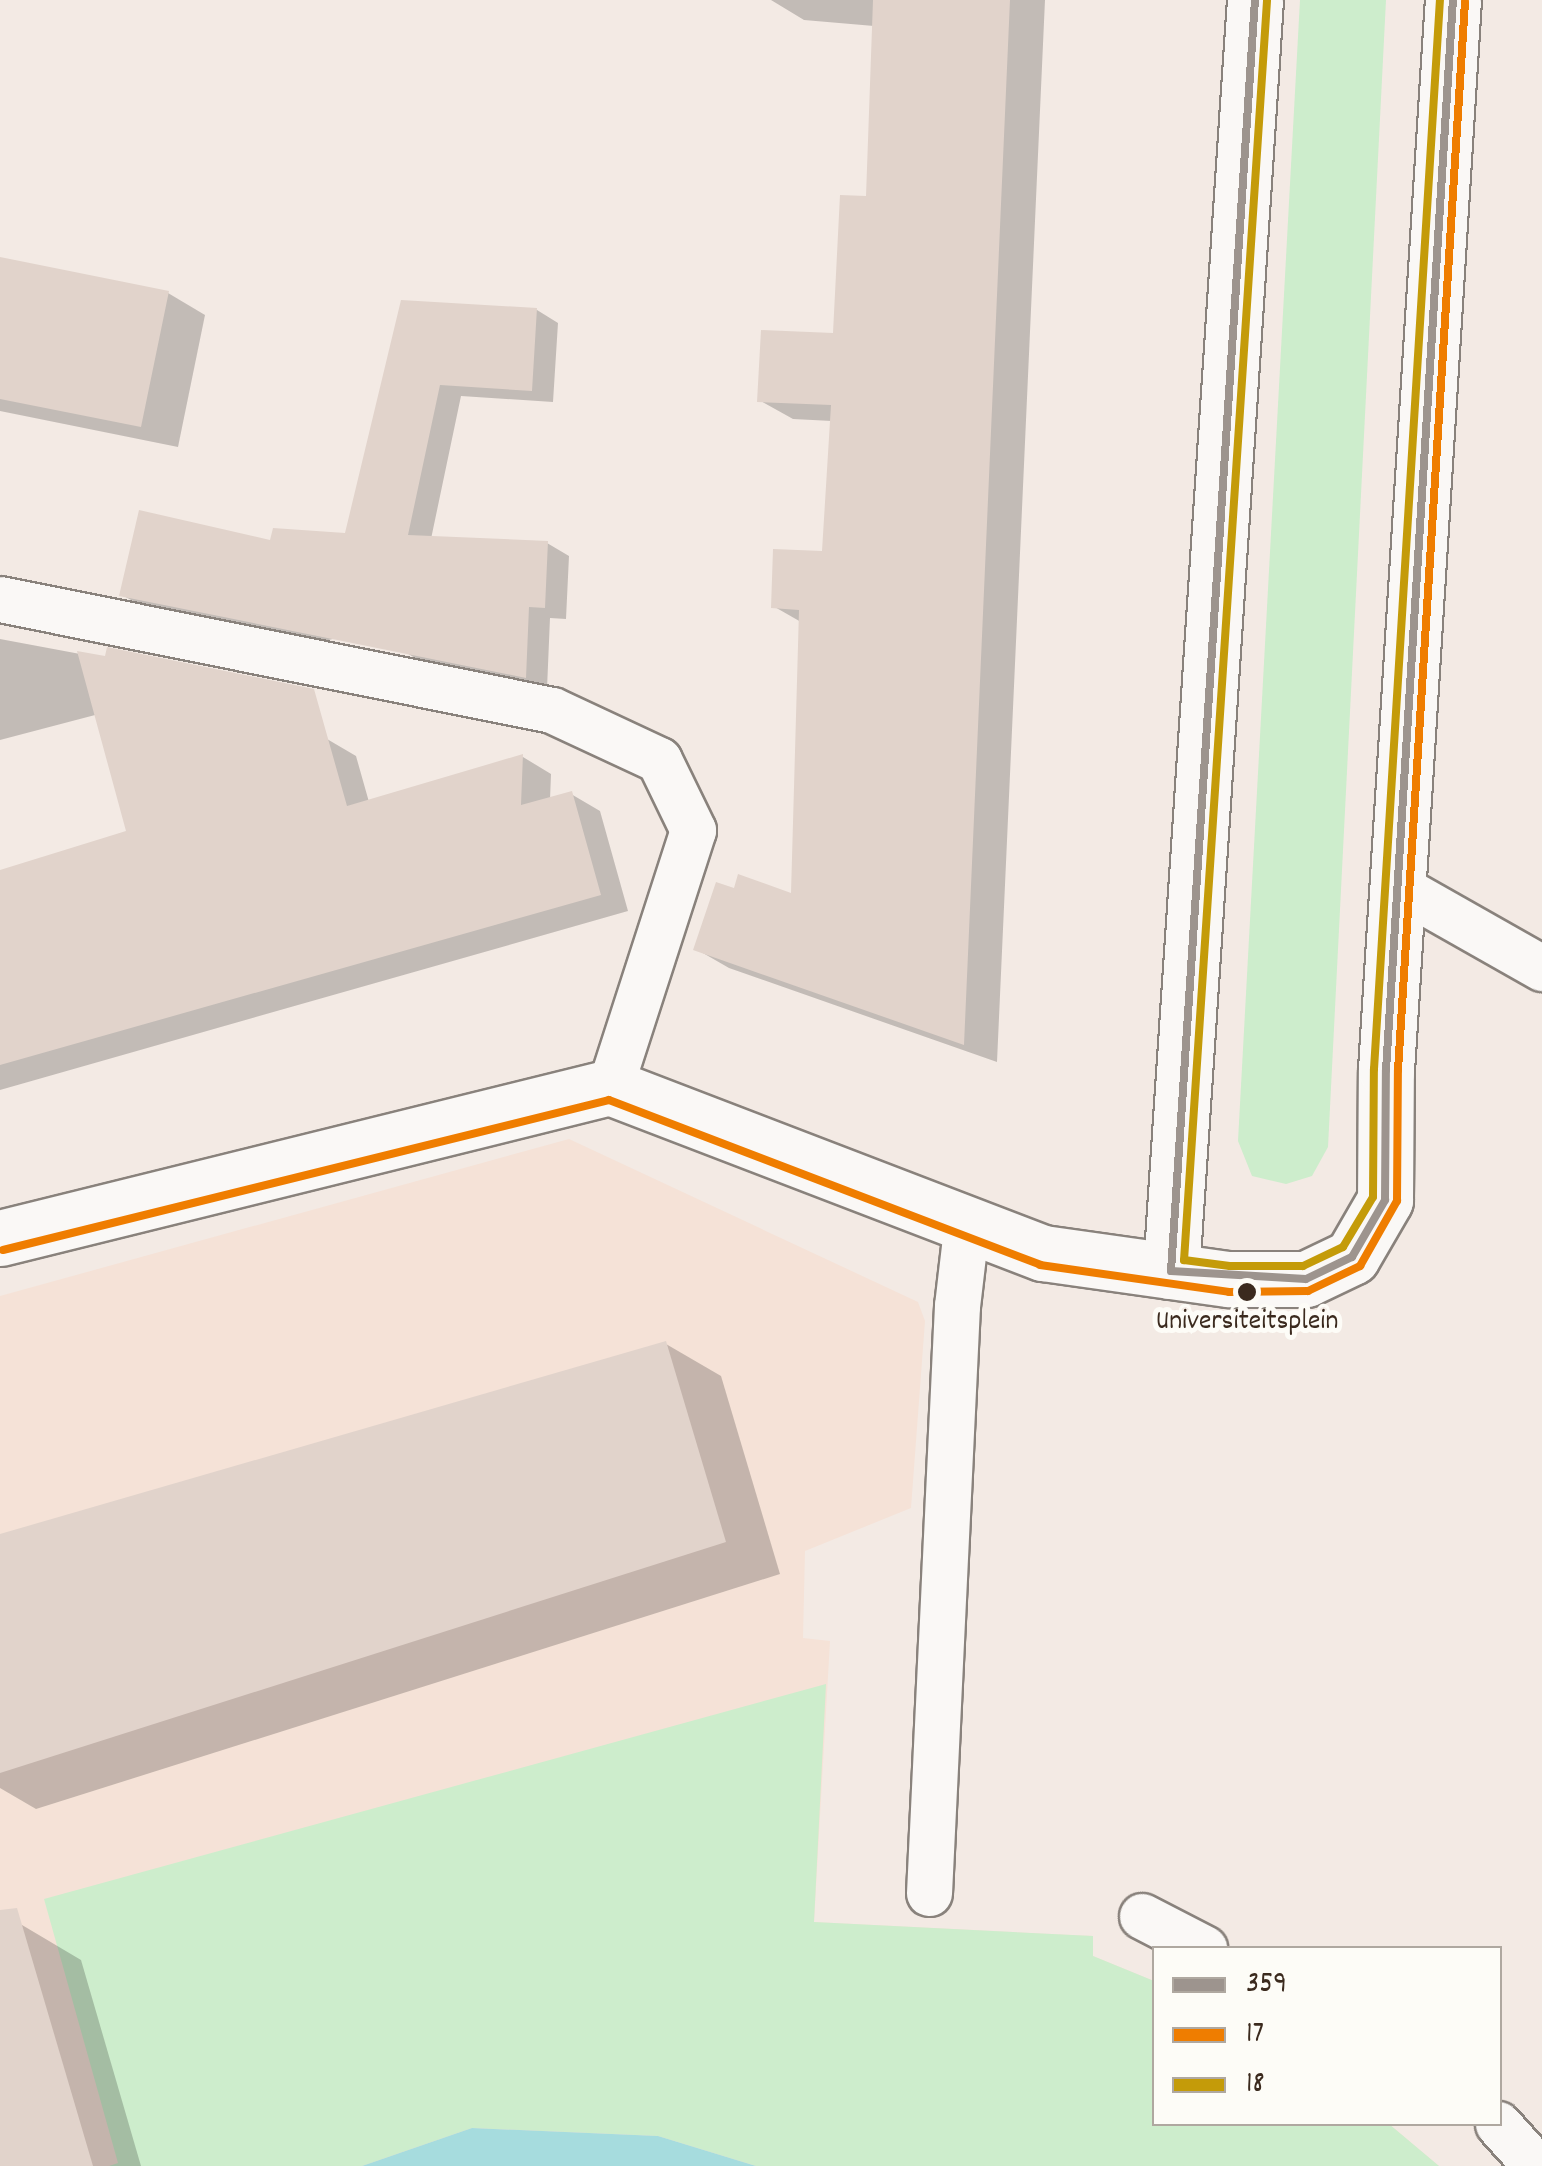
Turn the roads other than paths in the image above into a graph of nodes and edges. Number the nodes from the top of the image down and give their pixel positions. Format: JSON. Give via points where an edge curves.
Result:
{"nodes":[{"id":1,"x":1255,"y":0,"type":"edge"},
{"id":2,"x":1453,"y":0,"type":"edge"},
{"id":3,"x":0,"y":600,"type":"edge"},
{"id":4,"x":1397,"y":886,"type":"junction"},
{"id":5,"x":1542,"y":968,"type":"edge"},
{"id":6,"x":610,"y":1087,"type":"junction"},
{"id":7,"x":966,"y":1229,"type":"junction"},
{"id":8,"x":0,"y":1238,"type":"edge"},
{"id":9,"x":1171,"y":1271,"type":"junction"},
{"id":10,"x":930,"y":1893,"type":"dead end"},
{"id":11,"x":1142,"y":1916,"type":"dead end"},
{"id":12,"x":1200,"y":1946,"type":"edge"},
{"id":13,"x":1501,"y":2126,"type":"edge"},
{"id":14,"x":1536,"y":2166,"type":"edge"}],
"edges":[{"from":1,"to":9,"type":"street"},
{"from":2,"to":4,"type":"street"},
{"from":3,"to":6,"type":"lane","via":[[552,710],[659,760],[693,830]]},
{"from":4,"to":5,"type":"lane"},
{"from":4,"to":9,"type":"street","via":[[1385,1200],[1352,1257],[1306,1279]]},
{"from":6,"to":7,"type":"street"},
{"from":6,"to":8,"type":"street"},
{"from":7,"to":9,"type":"street","via":[[1043,1253]]},
{"from":7,"to":10,"type":"lane","via":[[956,1306]]},
{"from":11,"to":12,"type":"lane"},
{"from":13,"to":14,"type":"lane"}]}
